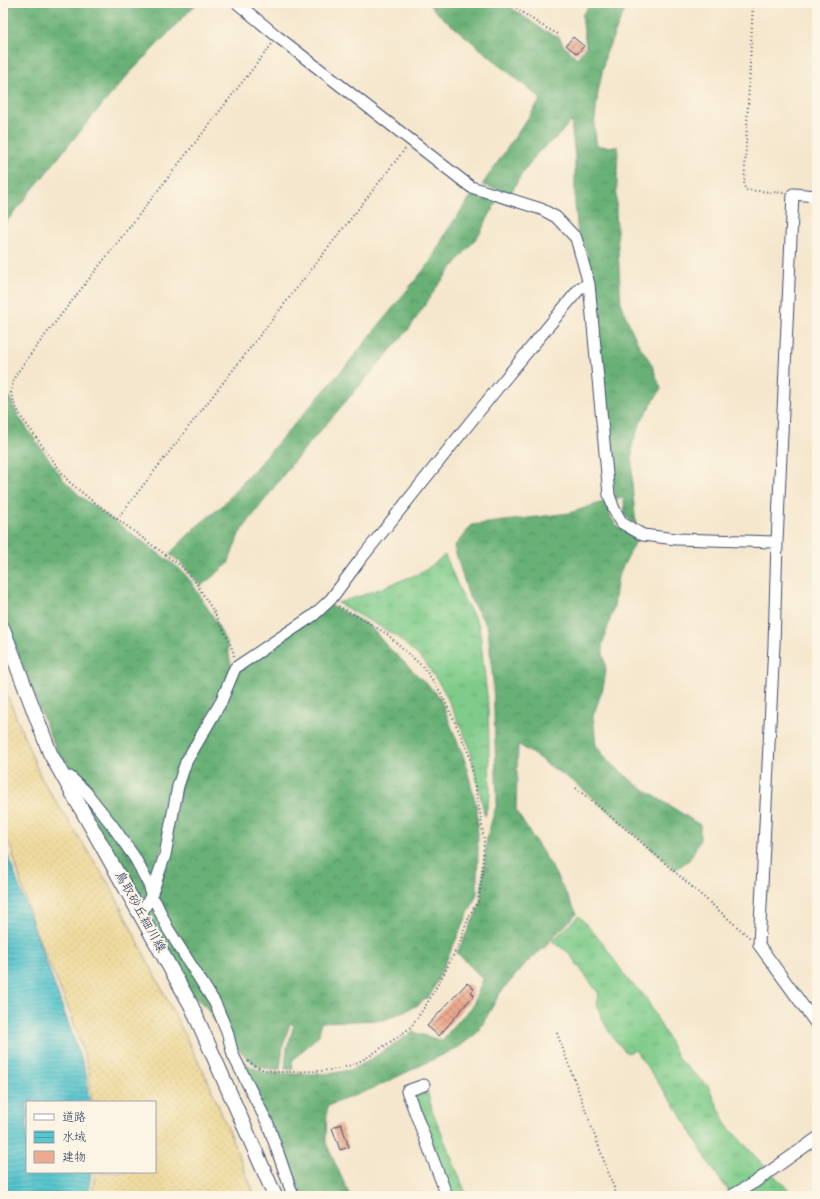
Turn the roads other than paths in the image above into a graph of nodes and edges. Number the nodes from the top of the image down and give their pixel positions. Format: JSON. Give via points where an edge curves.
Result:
{"nodes":[{"id":1,"x":237,"y":3,"type":"edge"},
{"id":2,"x":817,"y":196,"type":"edge"},
{"id":3,"x":589,"y":284,"type":"junction"},
{"id":4,"x":777,"y":542,"type":"junction"},
{"id":5,"x":3,"y":629,"type":"edge"},
{"id":6,"x":70,"y":778,"type":"dead end"},
{"id":7,"x":151,"y":896,"type":"junction"},
{"id":8,"x":141,"y":914,"type":"junction"},
{"id":9,"x":817,"y":1026,"type":"edge"},
{"id":10,"x":424,"y":1085,"type":"dead end"},
{"id":11,"x":817,"y":1138,"type":"edge"},
{"id":12,"x":275,"y":1196,"type":"edge"},
{"id":13,"x":293,"y":1196,"type":"edge"},
{"id":14,"x":446,"y":1196,"type":"edge"},
{"id":15,"x":731,"y":1196,"type":"edge"}],
"edges":[{"from":1,"to":3,"type":"street","via":[[471,187],[541,209],[556,217],[576,238]]},
{"from":2,"to":4,"type":"street","via":[[793,194]]},
{"from":3,"to":4,"type":"street","via":[[610,495],[622,523],[643,535],[676,539]]},
{"from":3,"to":7,"type":"street","via":[[580,288],[562,309],[330,599],[308,619],[235,668],[221,702],[186,762],[178,786],[165,855]]},
{"from":4,"to":9,"type":"street","via":[[759,945]]},
{"from":5,"to":8,"type":"main road","name":"鳥取砂丘細川線","via":[[50,752]]},
{"from":6,"to":7,"type":"street","via":[[85,791],[135,858],[150,887]]},
{"from":7,"to":8,"type":"street"},
{"from":7,"to":13,"type":"street","via":[[168,929],[215,1003],[227,1031],[233,1055],[268,1124]]},
{"from":8,"to":12,"type":"main road","name":"鳥取砂丘細川線","via":[[191,1005]]},
{"from":10,"to":14,"type":"street","via":[[407,1091]]},
{"from":11,"to":15,"type":"street"}]}
